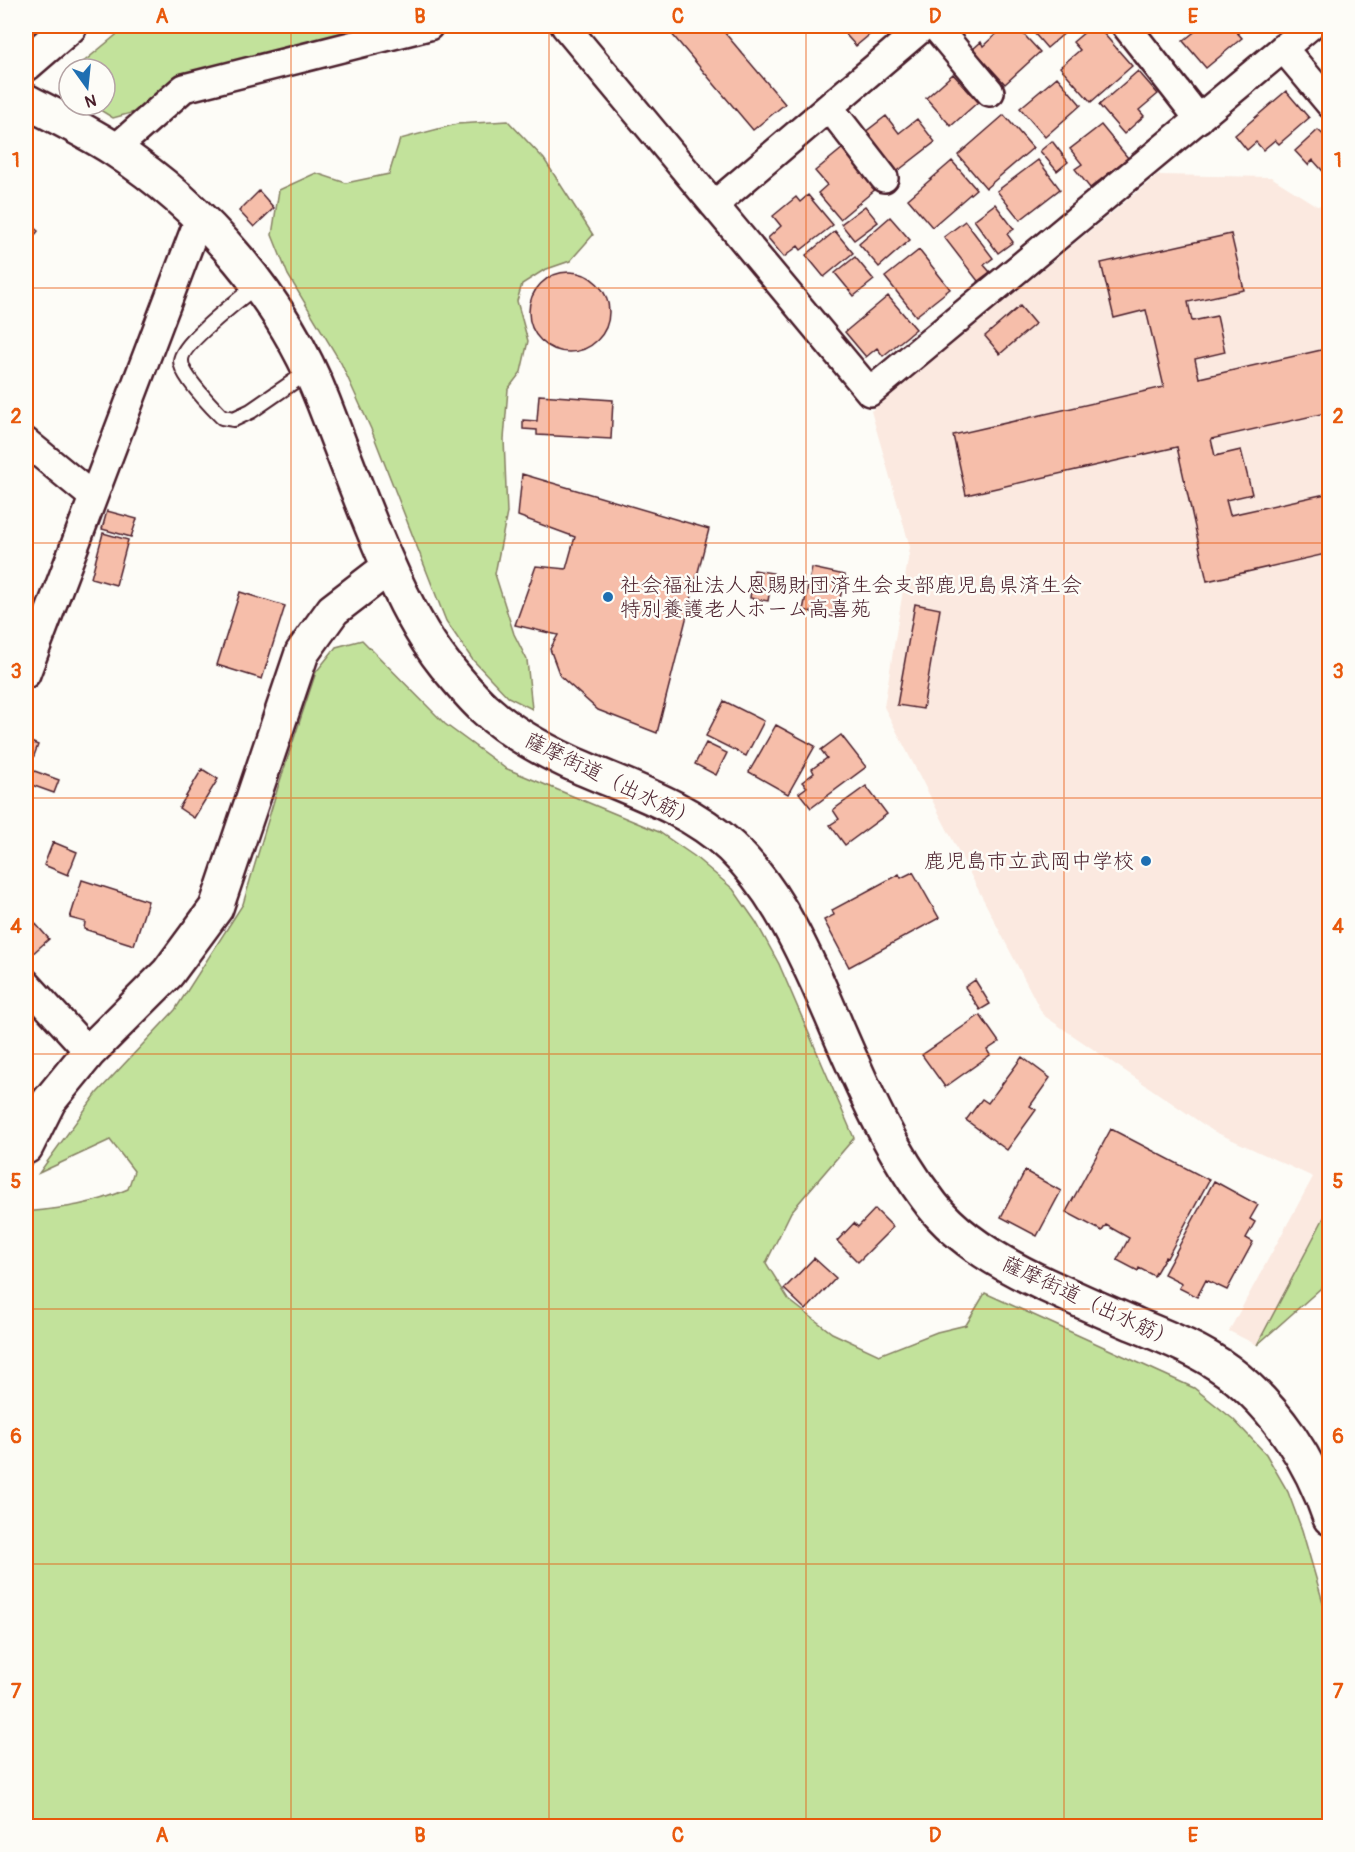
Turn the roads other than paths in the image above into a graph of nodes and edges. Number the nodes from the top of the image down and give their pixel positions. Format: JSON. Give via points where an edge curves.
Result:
{"nodes":[{"id":1,"x":70,"y":26,"type":"edge"},
{"id":2,"x":429,"y":26,"type":"edge"},
{"id":3,"x":566,"y":26,"type":"edge"},
{"id":4,"x":924,"y":26,"type":"edge"},
{"id":5,"x":935,"y":26,"type":"edge"},
{"id":6,"x":1126,"y":26,"type":"edge"},
{"id":7,"x":1310,"y":26,"type":"edge"},
{"id":8,"x":1283,"y":48,"type":"junction"},
{"id":9,"x":26,"y":63,"type":"edge"},
{"id":10,"x":990,"y":92,"type":"dead end"},
{"id":11,"x":26,"y":101,"type":"edge"},
{"id":12,"x":1329,"y":104,"type":"edge"},
{"id":13,"x":829,"y":107,"type":"junction"},
{"id":14,"x":1199,"y":119,"type":"junction"},
{"id":15,"x":115,"y":149,"type":"junction"},
{"id":16,"x":884,"y":178,"type":"dead end"},
{"id":17,"x":714,"y":205,"type":"junction"},
{"id":18,"x":200,"y":216,"type":"junction"},
{"id":19,"x":257,"y":285,"type":"junction"},
{"id":20,"x":309,"y":371,"type":"junction"},
{"id":21,"x":26,"y":442,"type":"edge"},
{"id":22,"x":93,"y":497,"type":"junction"},
{"id":23,"x":389,"y":567,"type":"junction"},
{"id":24,"x":26,"y":671,"type":"edge"},
{"id":25,"x":26,"y":983,"type":"edge"},
{"id":26,"x":89,"y":1052,"type":"junction"},
{"id":27,"x":26,"y":1147,"type":"edge"},
{"id":28,"x":1329,"y":1518,"type":"edge"}],
"edges":[{"from":1,"to":9,"type":"street"},
{"from":2,"to":15,"type":"street","via":[[184,88]]},
{"from":3,"to":17,"type":"street"},
{"from":4,"to":13,"type":"street"},
{"from":5,"to":10,"type":"street"},
{"from":6,"to":14,"type":"street"},
{"from":7,"to":8,"type":"street"},
{"from":8,"to":12,"type":"street"},
{"from":8,"to":14,"type":"street"},
{"from":11,"to":15,"type":"street","name":"薩摩街道（出水筋）"},
{"from":13,"to":16,"type":"street"},
{"from":13,"to":17,"type":"street"},
{"from":14,"to":17,"type":"street","via":[[870,392]]},
{"from":15,"to":18,"type":"street","name":"薩摩街道（出水筋）"},
{"from":18,"to":19,"type":"street","name":"薩摩街道（出水筋）"},
{"from":18,"to":22,"type":"street"},
{"from":19,"to":20,"type":"street","name":"薩摩街道（出水筋）"},
{"from":19,"to":20,"type":"lane","via":[[184,351],[181,361],[186,374],[222,417],[234,419]]},
{"from":20,"to":23,"type":"street","name":"薩摩街道（出水筋）"},
{"from":21,"to":22,"type":"street"},
{"from":22,"to":24,"type":"street"},
{"from":23,"to":26,"type":"street","via":[[333,610],[302,653],[216,908],[168,973]]},
{"from":23,"to":28,"type":"street","name":"薩摩街道（出水筋）","via":[[404,601],[438,655],[485,710],[522,737],[654,798],[714,832],[759,876],[798,942],[884,1132],[909,1176],[940,1215],[963,1236],[1021,1274],[1196,1351],[1225,1369],[1248,1387],[1291,1439],[1309,1467]]},
{"from":25,"to":26,"type":"street"},
{"from":26,"to":27,"type":"street","via":[[49,1101]]}]}
